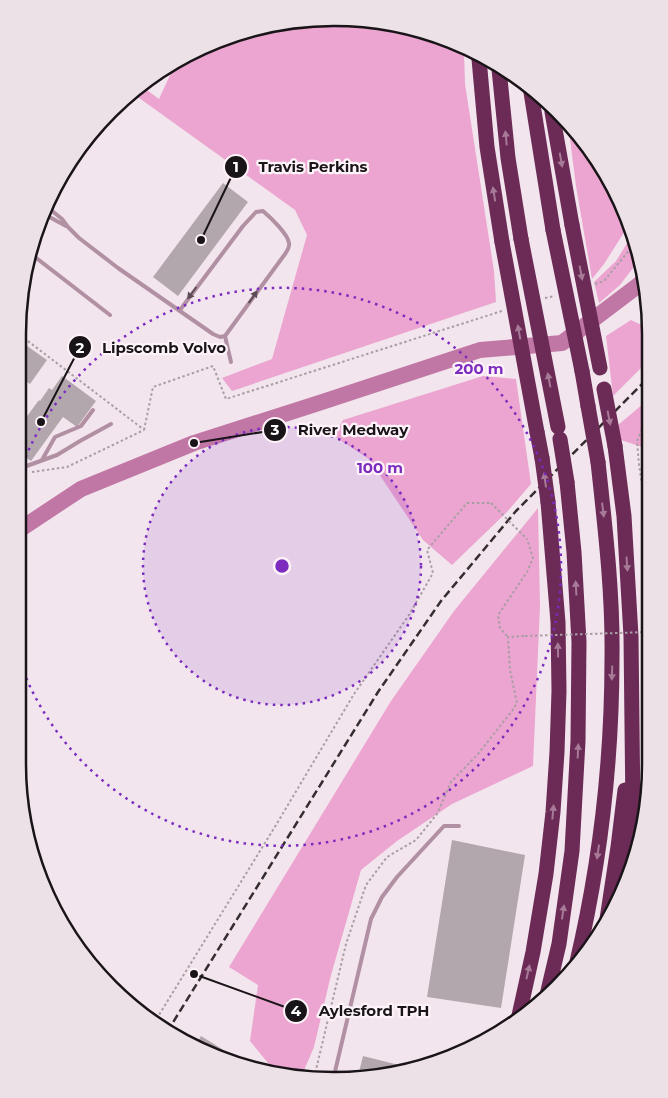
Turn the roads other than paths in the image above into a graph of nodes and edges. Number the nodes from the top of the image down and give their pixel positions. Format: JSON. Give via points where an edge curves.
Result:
{"nodes":[{"id":1,"x":479,"y":63,"type":"edge"},
{"id":2,"x":500,"y":74,"type":"edge"},
{"id":3,"x":532,"y":99,"type":"edge"},
{"id":4,"x":553,"y":117,"type":"edge"},
{"id":5,"x":52,"y":211,"type":"edge"},
{"id":6,"x":49,"y":218,"type":"edge"},
{"id":7,"x":68,"y":227,"type":"junction"},
{"id":8,"x":36,"y":258,"type":"edge"},
{"id":9,"x":180,"y":310,"type":"junction"},
{"id":10,"x":110,"y":315,"type":"dead end"},
{"id":11,"x":225,"y":336,"type":"junction"},
{"id":12,"x":231,"y":362,"type":"dead end"},
{"id":13,"x":93,"y":410,"type":"dead end"},
{"id":14,"x":111,"y":424,"type":"dead end"},
{"id":15,"x":42,"y":460,"type":"junction"},
{"id":16,"x":26,"y":466,"type":"edge"},
{"id":17,"x":632,"y":676,"type":"junction"},
{"id":18,"x":459,"y":826,"type":"dead end"},
{"id":19,"x":630,"y":848,"type":"edge"},
{"id":20,"x":610,"y":900,"type":"edge"},
{"id":21,"x":580,"y":949,"type":"edge"},
{"id":22,"x":549,"y":984,"type":"edge"},
{"id":23,"x":521,"y":1008,"type":"edge"},
{"id":24,"x":335,"y":1072,"type":"edge"}],
"edges":[{"from":23,"to":1,"type":"highway","one_way":true,"bridge":true,"via":[[546,874],[553,812],[559,691],[558,622],[542,458],[486,147]]},
{"from":22,"to":2,"type":"highway","one_way":true,"bridge":true,"via":[[559,944],[572,850],[579,642],[567,482],[521,239]]},
{"from":3,"to":21,"type":"highway","one_way":true,"bridge":true,"via":[[598,462],[607,538],[612,658],[607,775],[593,887]]},
{"from":4,"to":17,"type":"highway","one_way":true,"bridge":true,"via":[[615,446],[624,516]]},
{"from":5,"to":7,"type":"lane"},
{"from":6,"to":7,"type":"lane"},
{"from":7,"to":9,"type":"lane","via":[[118,268]]},
{"from":8,"to":10,"type":"lane"},
{"from":9,"to":11,"type":"lane","via":[[213,334]]},
{"from":11,"to":9,"type":"lane","one_way":true,"via":[[289,246],[281,229],[263,211],[256,212],[243,226]]},
{"from":11,"to":12,"type":"lane"},
{"from":13,"to":15,"type":"lane","via":[[80,426],[55,437]]},
{"from":14,"to":15,"type":"lane","via":[[57,455]]},
{"from":15,"to":16,"type":"lane"},
{"from":17,"to":19,"type":"highway","via":[[633,812]]},
{"from":17,"to":20,"type":"highway","via":[[628,760]]},
{"from":18,"to":24,"type":"lane","via":[[444,826],[397,877],[371,919]]}]}
